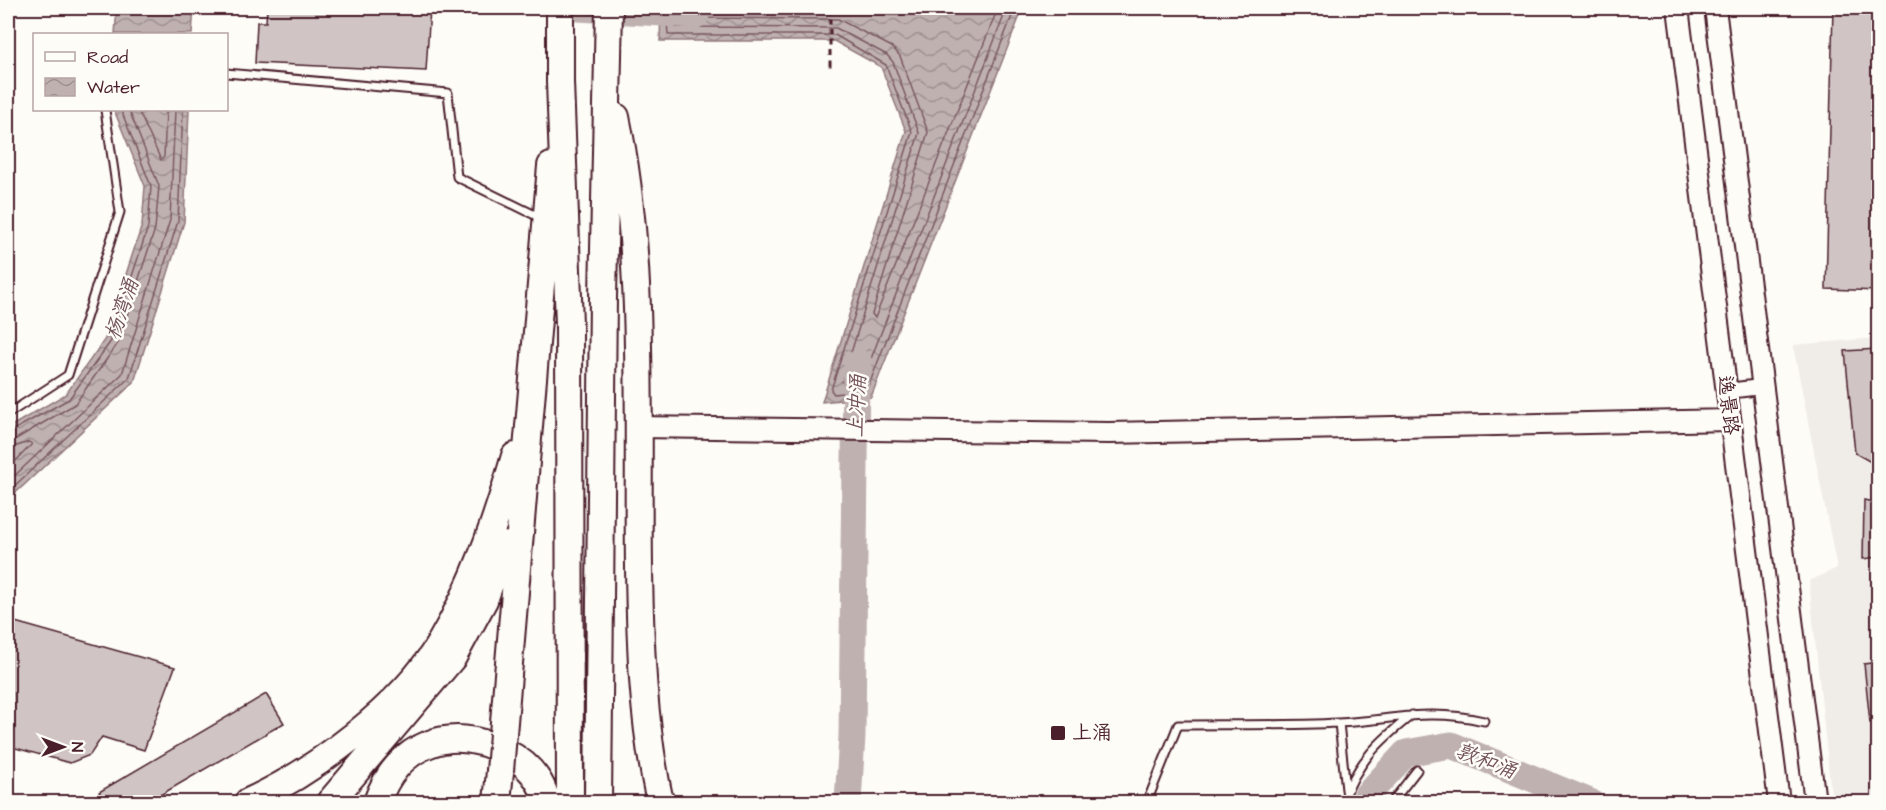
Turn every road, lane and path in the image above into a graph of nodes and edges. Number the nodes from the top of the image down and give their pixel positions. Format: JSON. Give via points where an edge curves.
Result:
{"nodes":[{"id":1,"x":560,"y":8,"type":"edge"},
{"id":2,"x":609,"y":8,"type":"edge"},
{"id":3,"x":830,"y":8,"type":"edge"},
{"id":4,"x":1678,"y":8,"type":"edge"},
{"id":5,"x":1715,"y":8,"type":"edge"},
{"id":6,"x":830,"y":68,"type":"dead end"},
{"id":7,"x":228,"y":73,"type":"edge"},
{"id":8,"x":607,"y":73,"type":"junction"},
{"id":9,"x":560,"y":82,"type":"junction"},
{"id":10,"x":105,"y":111,"type":"edge"},
{"id":11,"x":546,"y":221,"type":"junction"},
{"id":12,"x":532,"y":376,"type":"junction"},
{"id":13,"x":1761,"y":387,"type":"junction"},
{"id":14,"x":1727,"y":391,"type":"junction"},
{"id":15,"x":8,"y":414,"type":"edge"},
{"id":16,"x":1730,"y":420,"type":"junction"},
{"id":17,"x":637,"y":427,"type":"junction"},
{"id":18,"x":644,"y":693,"type":"junction"},
{"id":19,"x":1412,"y":715,"type":"junction"},
{"id":20,"x":1484,"y":721,"type":"dead end"},
{"id":21,"x":1339,"y":723,"type":"junction"},
{"id":22,"x":1417,"y":770,"type":"dead end"},
{"id":23,"x":1346,"y":792,"type":"junction"},
{"id":24,"x":1391,"y":800,"type":"edge"},
{"id":25,"x":248,"y":802,"type":"edge"},
{"id":26,"x":330,"y":802,"type":"edge"},
{"id":27,"x":377,"y":802,"type":"edge"},
{"id":28,"x":497,"y":802,"type":"edge"},
{"id":29,"x":548,"y":802,"type":"edge"},
{"id":30,"x":570,"y":802,"type":"edge"},
{"id":31,"x":598,"y":802,"type":"edge"},
{"id":32,"x":660,"y":802,"type":"edge"},
{"id":33,"x":673,"y":802,"type":"edge"},
{"id":34,"x":1147,"y":802,"type":"edge"},
{"id":35,"x":1343,"y":802,"type":"edge"},
{"id":36,"x":1779,"y":802,"type":"edge"},
{"id":37,"x":1815,"y":802,"type":"edge"}],
"edges":[{"from":1,"to":9,"type":"highway"},
{"from":2,"to":8,"type":"highway"},
{"from":3,"to":6,"type":"path"},
{"from":4,"to":14,"type":"main road","name":"逸景路"},
{"from":5,"to":13,"type":"main road","name":"逸景路"},
{"from":7,"to":11,"type":"lane","via":[[448,93],[458,177]]},
{"from":8,"to":17,"type":"highway","via":[[627,182],[636,318]]},
{"from":8,"to":31,"type":"highway"},
{"from":9,"to":11,"type":"highway"},
{"from":9,"to":30,"type":"highway","via":[[569,324]]},
{"from":10,"to":15,"type":"lane","via":[[120,212],[68,375]]},
{"from":11,"to":12,"type":"highway"},
{"from":12,"to":25,"type":"highway","via":[[516,453],[490,538],[439,645],[351,739]]},
{"from":12,"to":26,"type":"highway","via":[[524,452],[506,541],[484,600],[437,678]]},
{"from":12,"to":28,"type":"highway","bridge":true},
{"from":13,"to":14,"type":"street"},
{"from":13,"to":37,"type":"main road","name":"逸景路"},
{"from":14,"to":16,"type":"main road","name":"逸景路"},
{"from":16,"to":17,"type":"main road","via":[[1109,434]]},
{"from":16,"to":36,"type":"main road","name":"逸景路"},
{"from":17,"to":18,"type":"highway"},
{"from":18,"to":32,"type":"highway"},
{"from":18,"to":33,"type":"highway","via":[[653,744]]},
{"from":19,"to":20,"type":"lane","via":[[1453,714]]},
{"from":19,"to":21,"type":"lane"},
{"from":19,"to":23,"type":"lane","via":[[1389,733],[1354,772]]},
{"from":21,"to":23,"type":"lane"},
{"from":21,"to":34,"type":"lane","via":[[1178,725]]},
{"from":22,"to":24,"type":"lane"},
{"from":23,"to":35,"type":"lane"},
{"from":27,"to":29,"type":"highway","via":[[389,774],[401,761],[435,742],[457,737],[476,739],[517,758],[534,773]]}]}
